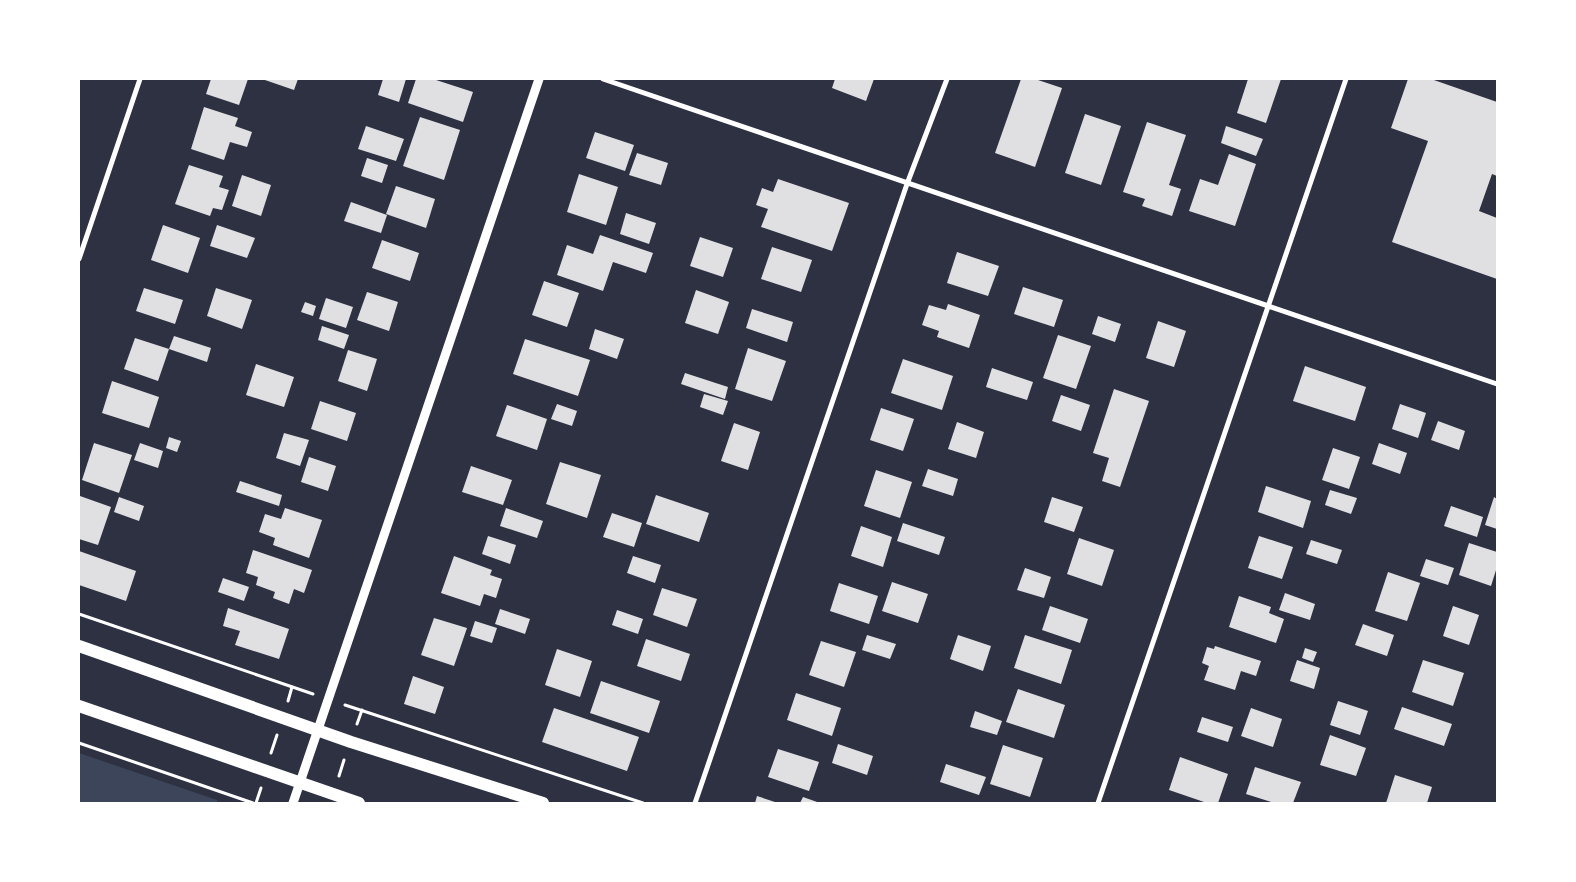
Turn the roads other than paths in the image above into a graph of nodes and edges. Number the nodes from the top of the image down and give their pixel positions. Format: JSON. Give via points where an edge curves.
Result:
{"nodes":[{"id":1,"x":140,"y":79,"type":"edge"},
{"id":2,"x":539,"y":79,"type":"edge"},
{"id":3,"x":603,"y":79,"type":"edge"},
{"id":4,"x":947,"y":79,"type":"edge"},
{"id":5,"x":1346,"y":79,"type":"edge"},
{"id":6,"x":907,"y":184,"type":"junction"},
{"id":7,"x":79,"y":259,"type":"edge"},
{"id":8,"x":1267,"y":307,"type":"junction"},
{"id":9,"x":1497,"y":384,"type":"edge"},
{"id":10,"x":79,"y":646,"type":"edge"},
{"id":11,"x":79,"y":706,"type":"edge"},
{"id":12,"x":318,"y":730,"type":"junction"},
{"id":13,"x":301,"y":782,"type":"junction"},
{"id":14,"x":293,"y":803,"type":"edge"},
{"id":15,"x":359,"y":803,"type":"edge"},
{"id":16,"x":543,"y":803,"type":"edge"},
{"id":17,"x":695,"y":803,"type":"edge"},
{"id":18,"x":1098,"y":803,"type":"edge"}],
"edges":[{"from":1,"to":7,"type":"street"},
{"from":2,"to":12,"type":"street"},
{"from":3,"to":6,"type":"street"},
{"from":4,"to":6,"type":"street"},
{"from":5,"to":8,"type":"street"},
{"from":6,"to":8,"type":"street"},
{"from":6,"to":17,"type":"street"},
{"from":8,"to":9,"type":"street"},
{"from":8,"to":18,"type":"street"},
{"from":10,"to":12,"type":"main road"},
{"from":11,"to":13,"type":"main road"},
{"from":12,"to":13,"type":"street"},
{"from":12,"to":16,"type":"main road"},
{"from":13,"to":14,"type":"street"},
{"from":13,"to":15,"type":"main road"}]}
